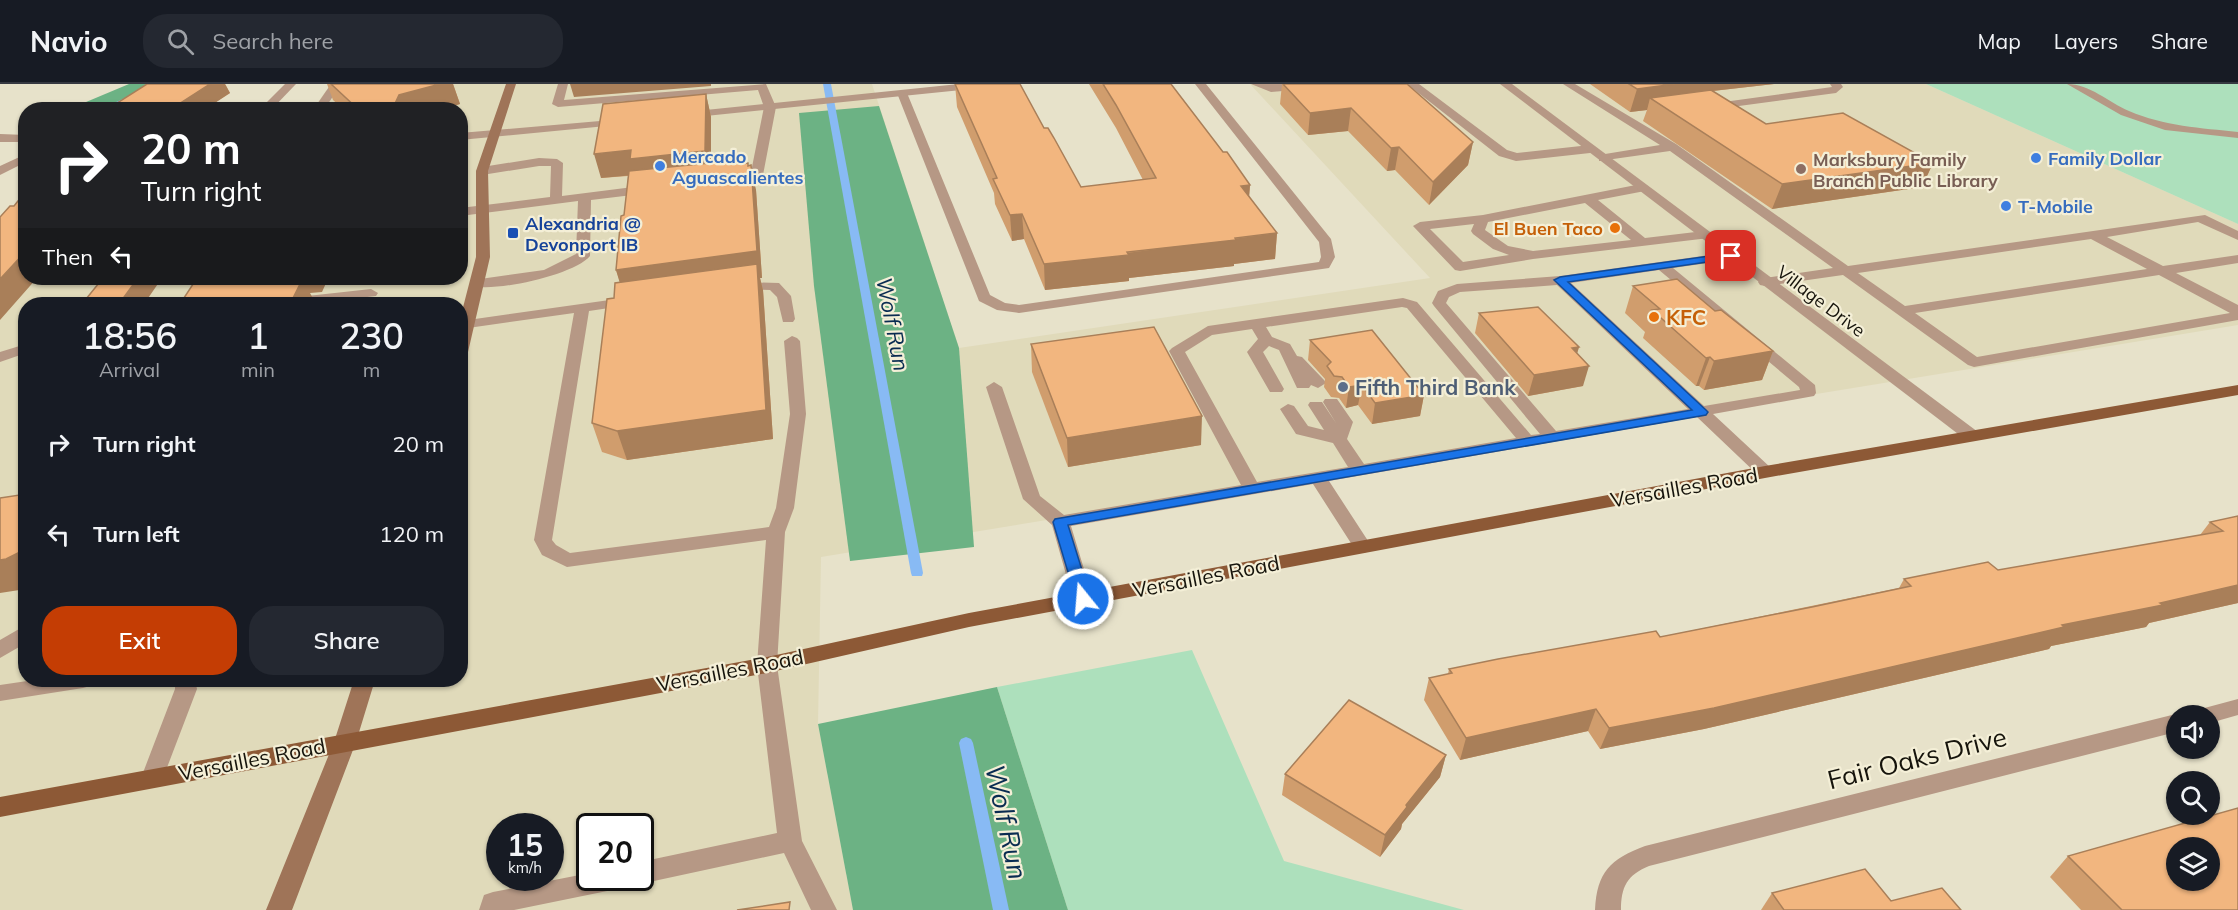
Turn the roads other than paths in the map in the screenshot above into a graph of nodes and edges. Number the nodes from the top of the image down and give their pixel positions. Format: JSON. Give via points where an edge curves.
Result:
{"nodes":[{"id":1,"x":291,"y":84,"type":"edge"},
{"id":2,"x":336,"y":84,"type":"edge"},
{"id":3,"x":510,"y":84,"type":"edge"},
{"id":4,"x":562,"y":84,"type":"edge"},
{"id":5,"x":985,"y":84,"type":"edge"},
{"id":6,"x":1200,"y":84,"type":"edge"},
{"id":7,"x":1256,"y":84,"type":"edge"},
{"id":8,"x":1331,"y":84,"type":"edge"},
{"id":9,"x":1412,"y":84,"type":"edge"},
{"id":10,"x":1505,"y":84,"type":"edge"},
{"id":11,"x":1568,"y":84,"type":"edge"},
{"id":12,"x":1835,"y":84,"type":"edge"},
{"id":13,"x":2072,"y":84,"type":"edge"},
{"id":14,"x":761,"y":85,"type":"edge"},
{"id":15,"x":902,"y":93,"type":"junction"},
{"id":16,"x":272,"y":102,"type":"edge"},
{"id":17,"x":324,"y":102,"type":"edge"},
{"id":18,"x":770,"y":107,"type":"junction"},
{"id":19,"x":1696,"y":109,"type":"edge"},
{"id":20,"x":676,"y":117,"type":"edge"},
{"id":21,"x":630,"y":121,"type":"edge"},
{"id":22,"x":493,"y":134,"type":"junction"},
{"id":23,"x":2238,"y":135,"type":"edge"},
{"id":24,"x":468,"y":136,"type":"edge"},
{"id":25,"x":0,"y":138,"type":"edge"},
{"id":26,"x":18,"y":139,"type":"edge"},
{"id":27,"x":1672,"y":147,"type":"junction"},
{"id":28,"x":1590,"y":149,"type":"junction"},
{"id":29,"x":1603,"y":158,"type":"junction"},
{"id":30,"x":18,"y":162,"type":"edge"},
{"id":31,"x":0,"y":171,"type":"edge"},
{"id":32,"x":482,"y":171,"type":"junction"},
{"id":33,"x":713,"y":182,"type":"edge"},
{"id":34,"x":667,"y":187,"type":"edge"},
{"id":35,"x":1641,"y":188,"type":"junction"},
{"id":36,"x":585,"y":196,"type":"junction"},
{"id":37,"x":1587,"y":198,"type":"junction"},
{"id":38,"x":556,"y":199,"type":"junction"},
{"id":39,"x":484,"y":209,"type":"junction"},
{"id":40,"x":468,"y":211,"type":"edge"},
{"id":41,"x":1483,"y":219,"type":"junction"},
{"id":42,"x":2093,"y":235,"type":"junction"},
{"id":43,"x":1704,"y":236,"type":"junction"},
{"id":44,"x":2238,"y":236,"type":"edge"},
{"id":45,"x":1642,"y":242,"type":"junction"},
{"id":46,"x":1533,"y":255,"type":"junction"},
{"id":47,"x":1731,"y":256,"type":"junction"},
{"id":48,"x":2238,"y":259,"type":"edge"},
{"id":49,"x":1662,"y":266,"type":"junction"},
{"id":50,"x":1846,"y":271,"type":"junction"},
{"id":51,"x":2162,"y":271,"type":"junction"},
{"id":52,"x":1560,"y":280,"type":"junction"},
{"id":53,"x":1765,"y":282,"type":"junction"},
{"id":54,"x":478,"y":283,"type":"junction"},
{"id":55,"x":726,"y":288,"type":"edge"},
{"id":56,"x":648,"y":299,"type":"edge"},
{"id":57,"x":582,"y":308,"type":"junction"},
{"id":58,"x":1900,"y":311,"type":"junction"},
{"id":59,"x":2238,"y":311,"type":"edge"},
{"id":60,"x":2238,"y":316,"type":"edge"},
{"id":61,"x":788,"y":319,"type":"dead end"},
{"id":62,"x":468,"y":324,"type":"joint"},
{"id":63,"x":1257,"y":324,"type":"junction"},
{"id":64,"x":1266,"y":340,"type":"junction"},
{"id":65,"x":792,"y":341,"type":"dead end"},
{"id":66,"x":18,"y":351,"type":"edge"},
{"id":67,"x":0,"y":357,"type":"edge"},
{"id":68,"x":1310,"y":384,"type":"dead end"},
{"id":69,"x":994,"y":387,"type":"dead end"},
{"id":70,"x":1276,"y":389,"type":"dead end"},
{"id":71,"x":2238,"y":390,"type":"edge"},
{"id":72,"x":1324,"y":403,"type":"dead end"},
{"id":73,"x":1288,"y":409,"type":"dead end"},
{"id":74,"x":1702,"y":412,"type":"junction"},
{"id":75,"x":1972,"y":436,"type":"junction"},
{"id":76,"x":1553,"y":438,"type":"junction"},
{"id":77,"x":1339,"y":439,"type":"junction"},
{"id":78,"x":1528,"y":442,"type":"junction"},
{"id":79,"x":1360,"y":471,"type":"junction"},
{"id":80,"x":1765,"y":472,"type":"junction"},
{"id":81,"x":1318,"y":478,"type":"junction"},
{"id":82,"x":1252,"y":489,"type":"junction"},
{"id":83,"x":1060,"y":522,"type":"junction"},
{"id":84,"x":776,"y":532,"type":"junction"},
{"id":85,"x":1363,"y":547,"type":"junction"},
{"id":86,"x":1083,"y":599,"type":"junction"},
{"id":87,"x":18,"y":638,"type":"edge"},
{"id":88,"x":0,"y":650,"type":"edge"},
{"id":89,"x":767,"y":664,"type":"junction"},
{"id":90,"x":38,"y":687,"type":"edge"},
{"id":91,"x":186,"y":687,"type":"edge"},
{"id":92,"x":362,"y":687,"type":"edge"},
{"id":93,"x":0,"y":693,"type":"edge"},
{"id":94,"x":2238,"y":707,"type":"edge"},
{"id":95,"x":2220,"y":712,"type":"edge"},
{"id":96,"x":2166,"y":725,"type":"edge"},
{"id":97,"x":345,"y":742,"type":"junction"},
{"id":98,"x":152,"y":778,"type":"junction"},
{"id":99,"x":0,"y":807,"type":"edge"},
{"id":100,"x":790,"y":841,"type":"junction"},
{"id":101,"x":654,"y":870,"type":"edge"},
{"id":102,"x":576,"y":886,"type":"edge"},
{"id":103,"x":279,"y":910,"type":"edge"},
{"id":104,"x":492,"y":910,"type":"edge"},
{"id":105,"x":824,"y":910,"type":"edge"},
{"id":106,"x":1608,"y":910,"type":"edge"}],
"edges":[{"from":1,"to":16,"type":"street"},
{"from":2,"to":17,"type":"street"},
{"from":3,"to":22,"type":"street"},
{"from":4,"to":14,"type":"street","via":[[558,104]]},
{"from":5,"to":15,"type":"street"},
{"from":6,"to":15,"type":"street","via":[[1326,242],[1328,257],[1324,265],[1019,309],[1002,307],[984,298]]},
{"from":7,"to":8,"type":"street","via":[[1271,89]]},
{"from":9,"to":28,"type":"street","via":[[1503,153],[1516,157]]},
{"from":10,"to":28,"type":"street","name":"Village Drive"},
{"from":11,"to":27,"type":"street","via":[[1631,118],[1654,138]]},
{"from":12,"to":19,"type":"street","via":[[1836,90]]},
{"from":13,"to":23,"type":"street","via":[[2125,113],[2169,128]]},
{"from":14,"to":18,"type":"street"},
{"from":15,"to":18,"type":"street"},
{"from":18,"to":20,"type":"street"},
{"from":18,"to":33,"type":"street","via":[[757,175]]},
{"from":21,"to":22,"type":"street"},
{"from":22,"to":24,"type":"street"},
{"from":22,"to":32,"type":"street"},
{"from":25,"to":26,"type":"street"},
{"from":27,"to":29,"type":"street"},
{"from":27,"to":50,"type":"street"},
{"from":28,"to":29,"type":"street","name":"Village Drive"},
{"from":29,"to":35,"type":"street","name":"Village Drive"},
{"from":30,"to":31,"type":"street"},
{"from":32,"to":38,"type":"street","via":[[557,163]]},
{"from":32,"to":39,"type":"street"},
{"from":34,"to":36,"type":"street"},
{"from":35,"to":37,"type":"street"},
{"from":35,"to":43,"type":"street","name":"Village Drive"},
{"from":36,"to":38,"type":"street"},
{"from":36,"to":54,"type":"street","via":[[583,256],[572,266],[557,272]]},
{"from":37,"to":41,"type":"street"},
{"from":37,"to":45,"type":"street"},
{"from":38,"to":39,"type":"street"},
{"from":39,"to":40,"type":"street"},
{"from":39,"to":54,"type":"street"},
{"from":41,"to":46,"type":"street","via":[[1478,231],[1491,242],[1508,252]]},
{"from":41,"to":46,"type":"street","via":[[1420,226],[1460,267]]},
{"from":42,"to":44,"type":"street","via":[[2200,218]]},
{"from":42,"to":50,"type":"street"},
{"from":42,"to":51,"type":"street"},
{"from":43,"to":45,"type":"street"},
{"from":43,"to":47,"type":"street","name":"Village Drive"},
{"from":45,"to":46,"type":"street"},
{"from":47,"to":49,"type":"street"},
{"from":47,"to":53,"type":"street","name":"Village Drive"},
{"from":48,"to":51,"type":"street"},
{"from":49,"to":52,"type":"street"},
{"from":49,"to":74,"type":"street","via":[[1807,385],[1808,393]]},
{"from":50,"to":53,"type":"street"},
{"from":50,"to":58,"type":"street"},
{"from":51,"to":58,"type":"street"},
{"from":51,"to":59,"type":"street"},
{"from":52,"to":74,"type":"street"},
{"from":52,"to":76,"type":"street","via":[[1457,288],[1443,294],[1439,303]]},
{"from":53,"to":75,"type":"street","name":"Village Drive"},
{"from":54,"to":62,"type":"street"},
{"from":55,"to":61,"type":"street","via":[[774,286],[784,296]]},
{"from":56,"to":57,"type":"street"},
{"from":57,"to":62,"type":"street"},
{"from":57,"to":84,"type":"street","via":[[543,540],[549,550],[567,560]]},
{"from":58,"to":60,"type":"street","via":[[1974,362]]},
{"from":63,"to":64,"type":"street"},
{"from":63,"to":78,"type":"street","via":[[1403,302],[1412,305]]},
{"from":63,"to":82,"type":"street","via":[[1209,331],[1177,351]]},
{"from":64,"to":68,"type":"street","via":[[1285,347]]},
{"from":64,"to":70,"type":"street","via":[[1255,352]]},
{"from":65,"to":84,"type":"street","via":[[798,414],[785,508]]},
{"from":66,"to":67,"type":"street"},
{"from":69,"to":83,"type":"street","via":[[1032,499]]},
{"from":71,"to":75,"type":"main road","name":"Versailles Road"},
{"from":72,"to":77,"type":"street"},
{"from":73,"to":77,"type":"street","via":[[1302,430]]},
{"from":74,"to":76,"type":"street"},
{"from":74,"to":80,"type":"street"},
{"from":75,"to":80,"type":"main road","name":"Versailles Road"},
{"from":76,"to":78,"type":"street"},
{"from":77,"to":79,"type":"street"},
{"from":78,"to":79,"type":"street"},
{"from":79,"to":81,"type":"street"},
{"from":80,"to":85,"type":"main road","name":"Versailles Road"},
{"from":81,"to":82,"type":"street"},
{"from":81,"to":85,"type":"street"},
{"from":82,"to":83,"type":"street"},
{"from":83,"to":86,"type":"street"},
{"from":84,"to":89,"type":"street"},
{"from":85,"to":86,"type":"main road","name":"Versailles Road"},
{"from":86,"to":89,"type":"main road","name":"Versailles Road"},
{"from":87,"to":88,"type":"street"},
{"from":89,"to":97,"type":"main road","name":"Versailles Road"},
{"from":89,"to":100,"type":"street"},
{"from":90,"to":93,"type":"street"},
{"from":91,"to":98,"type":"street"},
{"from":92,"to":97,"type":"street"},
{"from":94,"to":95,"type":"street"},
{"from":96,"to":106,"type":"street","name":"Fair Oaks Drive","via":[[1627,863],[1611,880]]},
{"from":97,"to":98,"type":"main road","name":"Versailles Road"},
{"from":97,"to":103,"type":"street"},
{"from":98,"to":99,"type":"main road","name":"Versailles Road"},
{"from":100,"to":101,"type":"street"},
{"from":100,"to":105,"type":"street"},
{"from":102,"to":104,"type":"street","via":[[493,903]]}]}
